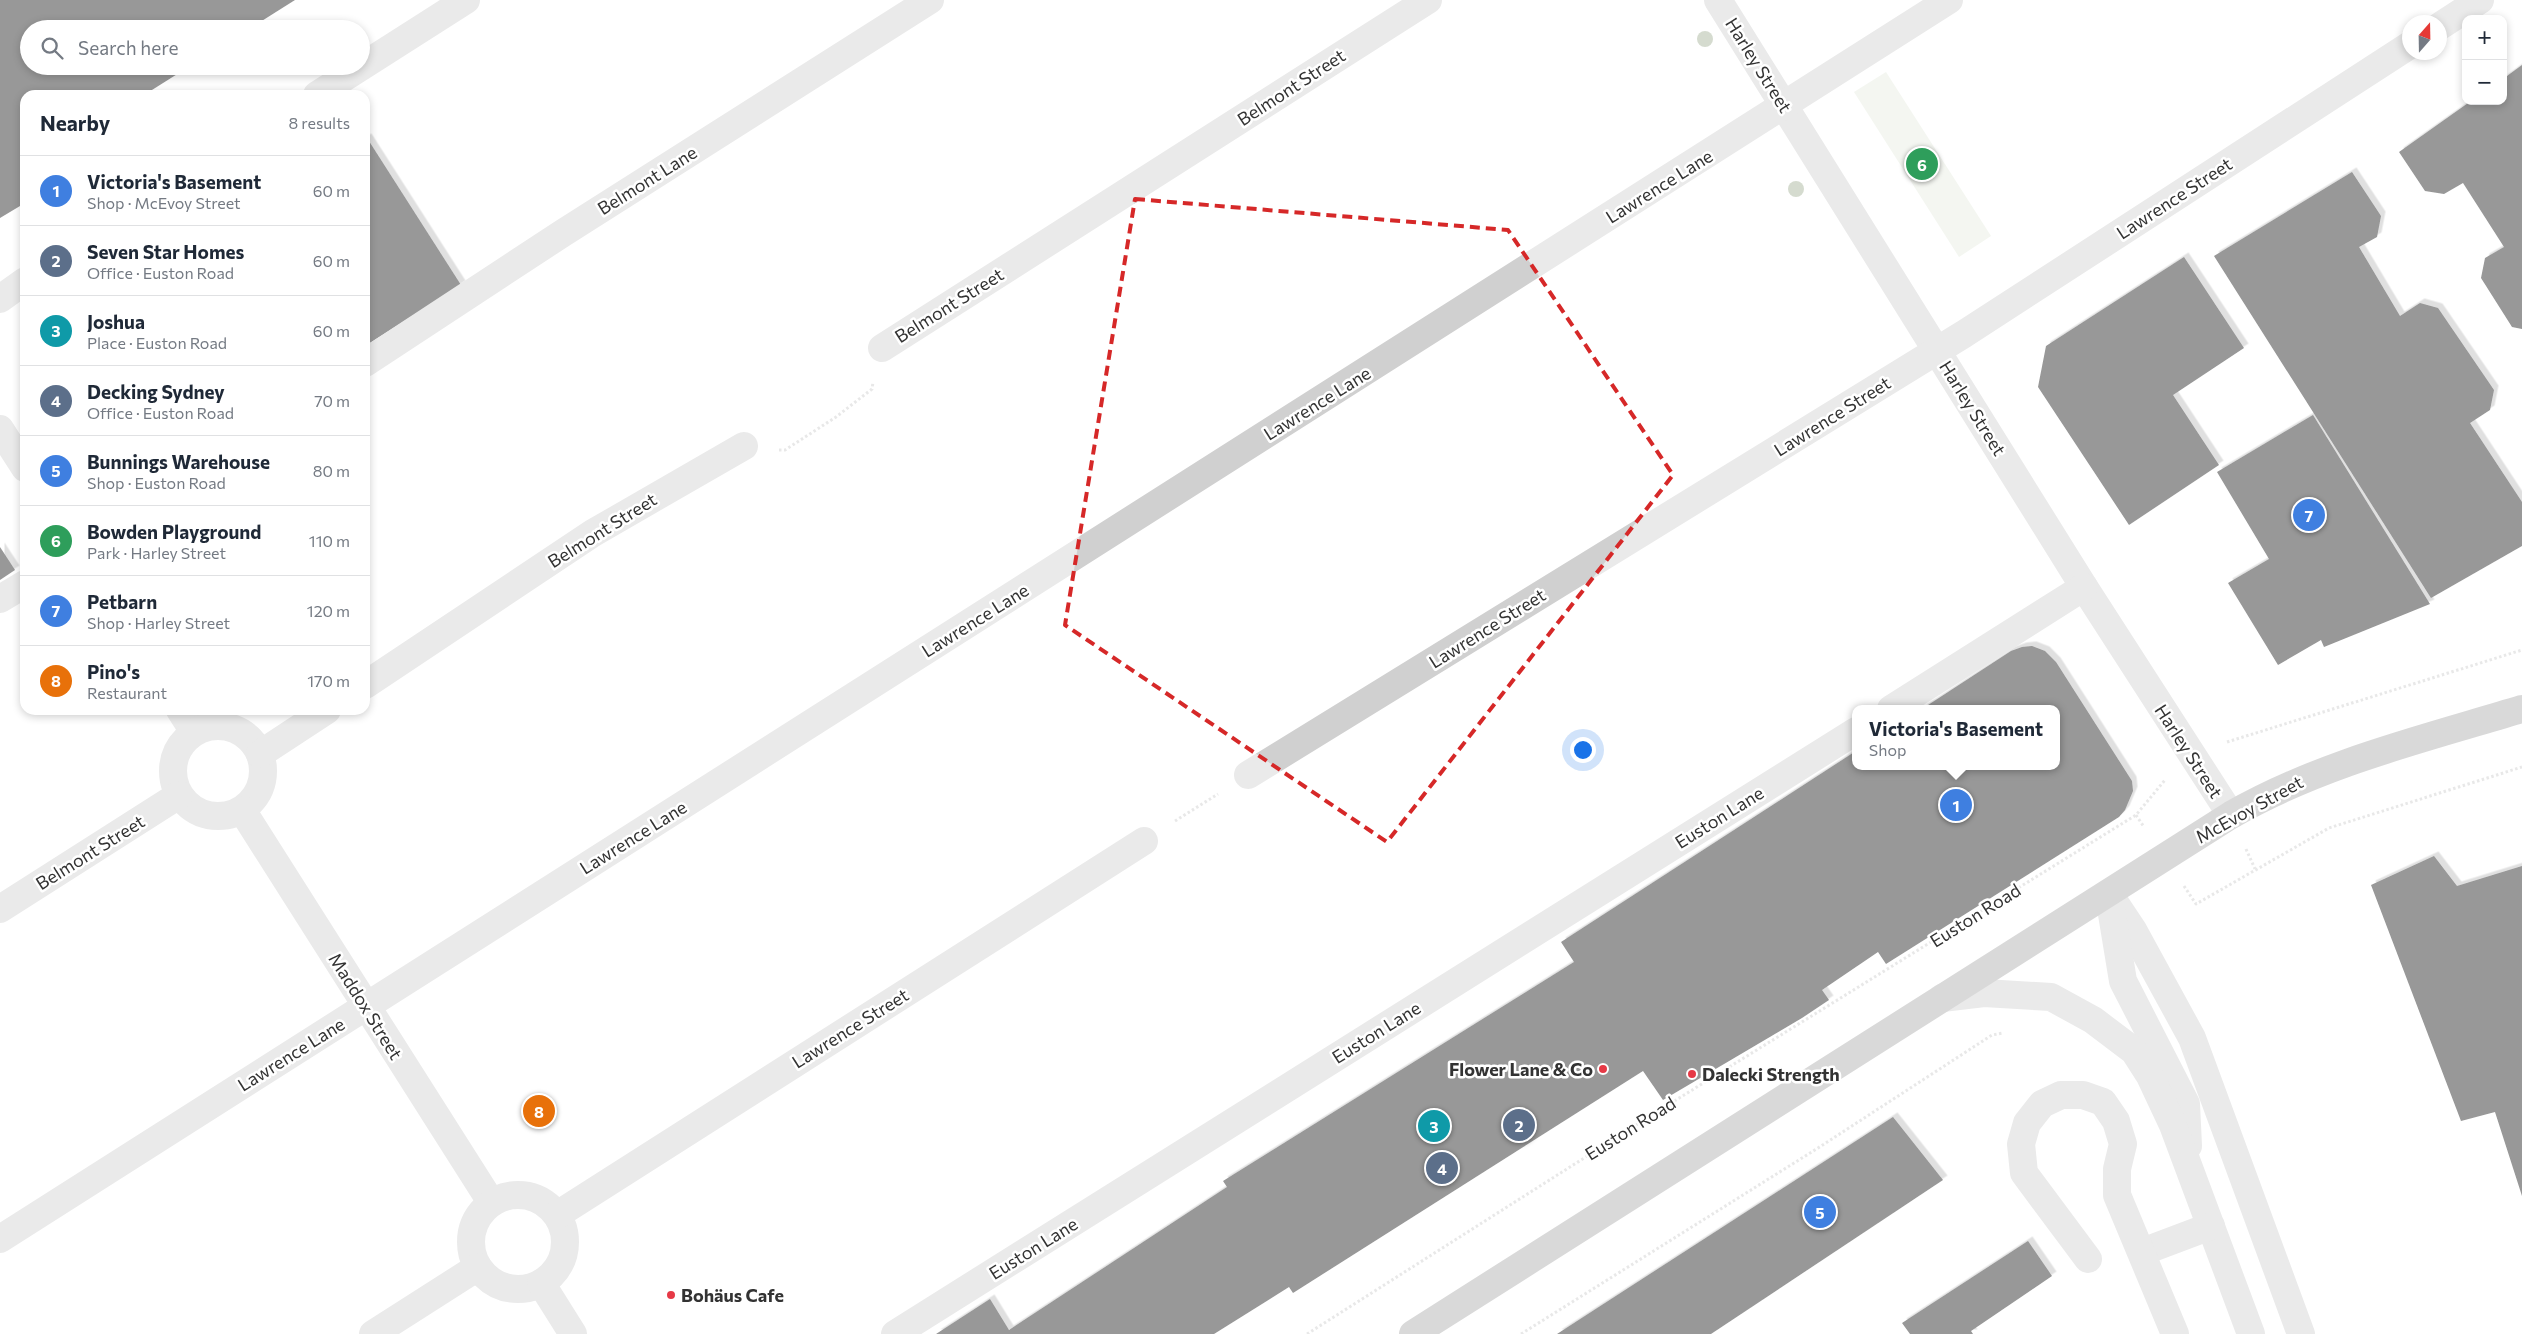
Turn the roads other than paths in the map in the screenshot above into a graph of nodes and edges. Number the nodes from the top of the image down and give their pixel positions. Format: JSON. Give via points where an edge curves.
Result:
{"nodes":[{"id":1,"x":466,"y":0,"type":"edge"},
{"id":2,"x":930,"y":0,"type":"edge"},
{"id":3,"x":1428,"y":0,"type":"edge"},
{"id":4,"x":1718,"y":0,"type":"edge"},
{"id":5,"x":1949,"y":0,"type":"edge"},
{"id":6,"x":2480,"y":0,"type":"edge"},
{"id":7,"x":2447,"y":21,"type":"edge"},
{"id":8,"x":2402,"y":50,"type":"edge"},
{"id":9,"x":370,"y":61,"type":"edge"},
{"id":10,"x":348,"y":75,"type":"edge"},
{"id":11,"x":325,"y":90,"type":"edge"},
{"id":12,"x":1785,"y":105,"type":"junction"},
{"id":13,"x":20,"y":285,"type":"edge"},
{"id":14,"x":0,"y":299,"type":"edge"},
{"id":15,"x":882,"y":348,"type":"road end"},
{"id":16,"x":1937,"y":350,"type":"junction"},
{"id":17,"x":370,"y":360,"type":"edge"},
{"id":18,"x":0,"y":429,"type":"edge"},
{"id":19,"x":744,"y":446,"type":"road end"},
{"id":20,"x":20,"y":460,"type":"edge"},
{"id":21,"x":20,"y":587,"type":"edge"},
{"id":22,"x":2084,"y":587,"type":"junction"},
{"id":23,"x":0,"y":599,"type":"edge"},
{"id":24,"x":370,"y":682,"type":"edge"},
{"id":25,"x":1897,"y":705,"type":"edge"},
{"id":26,"x":2522,"y":709,"type":"edge"},
{"id":27,"x":319,"y":715,"type":"edge"},
{"id":28,"x":187,"y":721,"type":"edge"},
{"id":29,"x":1852,"y":734,"type":"edge"},
{"id":30,"x":260,"y":754,"type":"junction"},
{"id":31,"x":1248,"y":775,"type":"road end"},
{"id":32,"x":179,"y":795,"type":"junction"},
{"id":33,"x":242,"y":810,"type":"junction"},
{"id":34,"x":2231,"y":815,"type":"junction"},
{"id":35,"x":1144,"y":841,"type":"road end"},
{"id":36,"x":2109,"y":894,"type":"junction"},
{"id":37,"x":0,"y":909,"type":"edge"},
{"id":38,"x":1942,"y":998,"type":"junction"},
{"id":39,"x":366,"y":1006,"type":"junction"},
{"id":40,"x":2189,"y":1169,"type":"junction"},
{"id":41,"x":491,"y":1202,"type":"junction"},
{"id":42,"x":557,"y":1215,"type":"junction"},
{"id":43,"x":2211,"y":1226,"type":"junction"},
{"id":44,"x":0,"y":1239,"type":"edge"},
{"id":45,"x":2142,"y":1252,"type":"junction"},
{"id":46,"x":2088,"y":1259,"type":"dead end"},
{"id":47,"x":478,"y":1267,"type":"junction"},
{"id":48,"x":541,"y":1283,"type":"junction"},
{"id":49,"x":2288,"y":1298,"type":"junction"},
{"id":50,"x":373,"y":1334,"type":"edge"},
{"id":51,"x":573,"y":1334,"type":"edge"},
{"id":52,"x":895,"y":1334,"type":"edge"},
{"id":53,"x":1412,"y":1334,"type":"edge"},
{"id":54,"x":2175,"y":1334,"type":"edge"},
{"id":55,"x":2251,"y":1334,"type":"edge"},
{"id":56,"x":2291,"y":1334,"type":"edge"},
{"id":57,"x":2301,"y":1334,"type":"edge"}],
"edges":[{"from":1,"to":9,"type":"street"},
{"from":2,"to":17,"type":"street","name":"Belmont Lane"},
{"from":3,"to":15,"type":"street","name":"Belmont Street"},
{"from":4,"to":12,"type":"street","name":"Harley Street"},
{"from":5,"to":12,"type":"street","name":"Lawrence Lane"},
{"from":6,"to":7,"type":"street"},
{"from":8,"to":16,"type":"street","name":"Lawrence Street"},
{"from":10,"to":11,"type":"street"},
{"from":12,"to":16,"type":"street","name":"Harley Street"},
{"from":12,"to":39,"type":"street","name":"Lawrence Lane"},
{"from":13,"to":14,"type":"street"},
{"from":16,"to":22,"type":"street","name":"Harley Street"},
{"from":16,"to":31,"type":"street","name":"Lawrence Street"},
{"from":18,"to":20,"type":"street"},
{"from":19,"to":24,"type":"street","name":"Belmont Street","via":[[593,533]]},
{"from":21,"to":23,"type":"street"},
{"from":22,"to":25,"type":"street"},
{"from":22,"to":34,"type":"street","name":"Harley Street"},
{"from":26,"to":34,"type":"main road","name":"McEvoy Street","via":[[2314,774],[2270,792]]},
{"from":27,"to":30,"type":"street"},
{"from":28,"to":30,"type":"street","via":[[232,728],[244,734]]},
{"from":28,"to":32,"type":"street","via":[[184,742],[172,768]]},
{"from":29,"to":52,"type":"street","name":"Euston Lane"},
{"from":30,"to":33,"type":"street","via":[[263,779],[259,792]]},
{"from":32,"to":33,"type":"street","via":[[188,806],[201,813],[222,816]]},
{"from":32,"to":37,"type":"street","name":"Belmont Street"},
{"from":33,"to":39,"type":"street","name":"Maddox Street"},
{"from":34,"to":36,"type":"main road","name":"McEvoy Street"},
{"from":35,"to":42,"type":"street","name":"Lawrence Street"},
{"from":36,"to":38,"type":"main road","name":"McEvoy Street"},
{"from":36,"to":40,"type":"street","via":[[2123,981],[2186,1104]]},
{"from":36,"to":49,"type":"street","via":[[2133,930],[2192,1038]]},
{"from":38,"to":40,"type":"street","via":[[1984,993],[2051,997],[2093,1020],[2140,1059]]},
{"from":38,"to":53,"type":"main road"},
{"from":39,"to":41,"type":"street","name":"Maddox Street"},
{"from":39,"to":44,"type":"street","name":"Lawrence Lane"},
{"from":40,"to":43,"type":"street"},
{"from":41,"to":42,"type":"street","via":[[519,1195],[533,1198]]},
{"from":41,"to":47,"type":"street","via":[[477,1219],[470,1239]]},
{"from":42,"to":48,"type":"street","via":[[565,1240],[563,1253],[558,1266]]},
{"from":43,"to":45,"type":"street"},
{"from":43,"to":55,"type":"street"},
{"from":45,"to":46,"type":"street","via":[[2117,1195],[2117,1169],[2123,1144],[2116,1121],[2103,1102],[2083,1094],[2061,1095],[2042,1104],[2027,1123],[2021,1144],[2024,1173]]},
{"from":45,"to":54,"type":"street"},
{"from":47,"to":48,"type":"street","via":[[498,1285],[526,1288]]},
{"from":47,"to":50,"type":"street"},
{"from":48,"to":51,"type":"street"},
{"from":49,"to":56,"type":"street"},
{"from":49,"to":57,"type":"street"}]}
